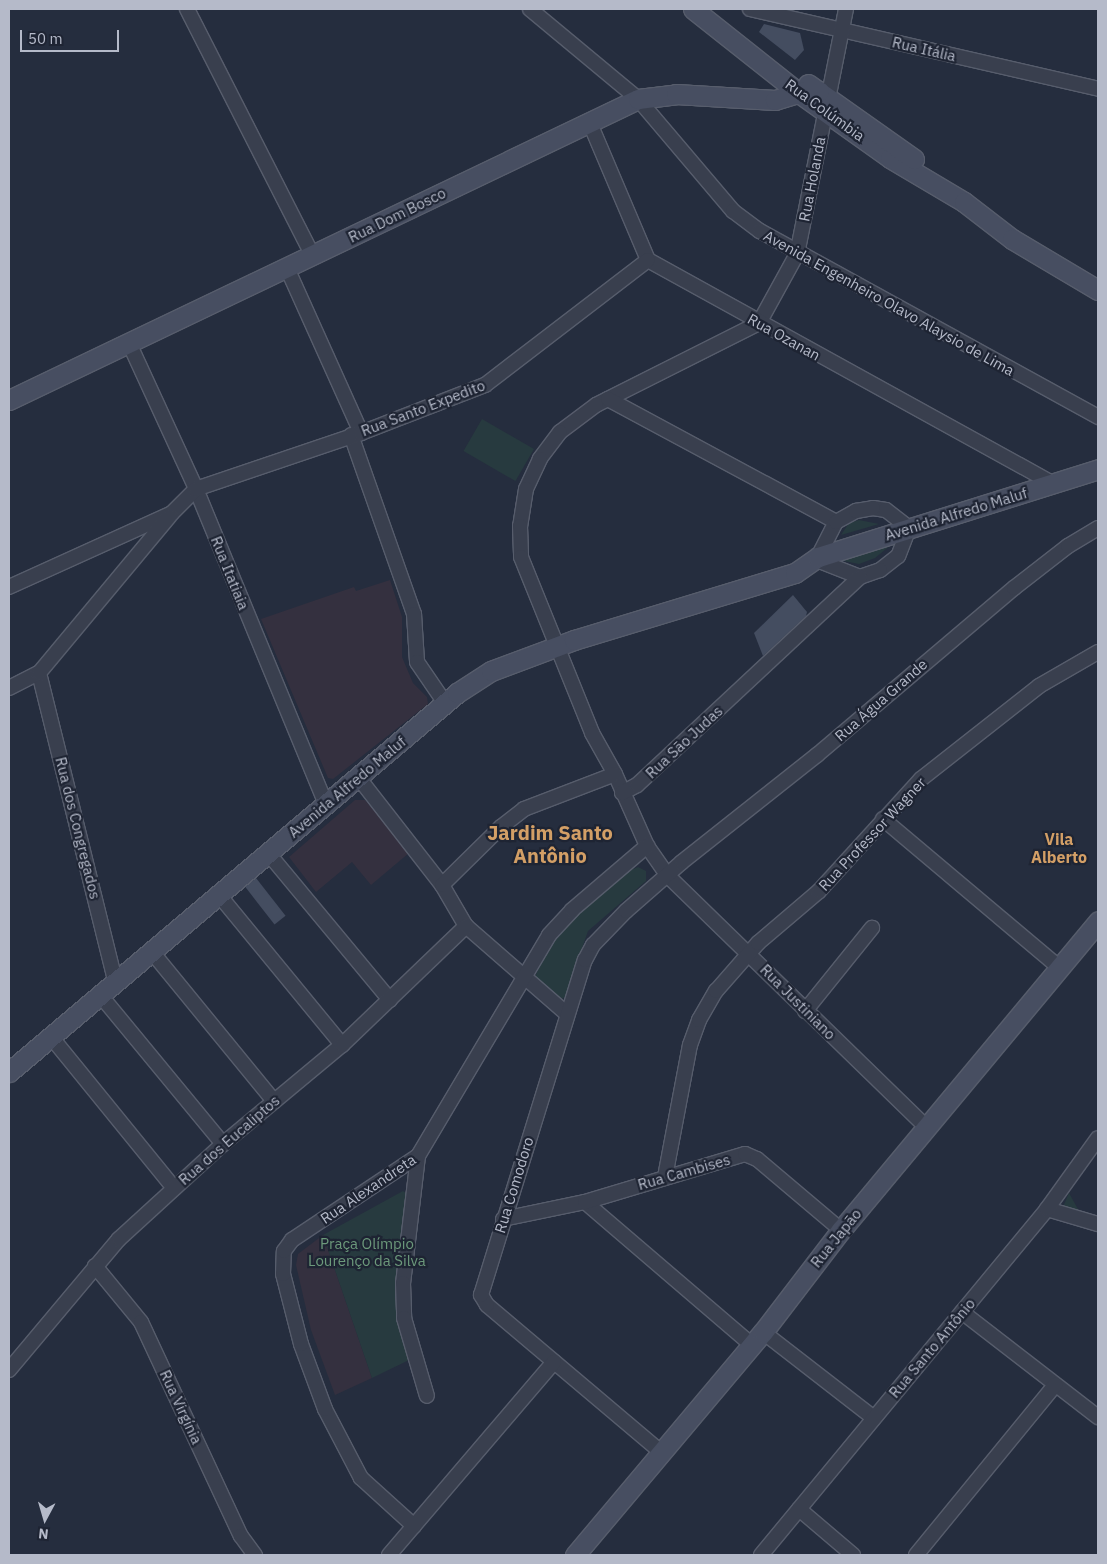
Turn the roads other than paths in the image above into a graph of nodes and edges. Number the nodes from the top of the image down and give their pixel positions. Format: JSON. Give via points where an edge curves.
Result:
{"nodes":[{"id":1,"x":188,"y":9,"type":"edge"},
{"id":2,"x":530,"y":9,"type":"edge"},
{"id":3,"x":693,"y":9,"type":"edge"},
{"id":4,"x":710,"y":9,"type":"edge"},
{"id":5,"x":750,"y":9,"type":"edge"},
{"id":6,"x":846,"y":9,"type":"edge"},
{"id":7,"x":841,"y":29,"type":"junction"},
{"id":8,"x":1098,"y":89,"type":"edge"},
{"id":9,"x":799,"y":92,"type":"junction"},
{"id":10,"x":638,"y":99,"type":"junction"},
{"id":11,"x":823,"y":100,"type":"junction"},
{"id":12,"x":589,"y":121,"type":"junction"},
{"id":13,"x":796,"y":254,"type":"junction"},
{"id":14,"x":313,"y":256,"type":"junction"},
{"id":15,"x":648,"y":260,"type":"junction"},
{"id":16,"x":287,"y":268,"type":"junction"},
{"id":17,"x":1098,"y":290,"type":"edge"},
{"id":18,"x":759,"y":323,"type":"junction"},
{"id":19,"x":129,"y":343,"type":"junction"},
{"id":20,"x":608,"y":399,"type":"junction"},
{"id":21,"x":9,"y":400,"type":"edge"},
{"id":22,"x":1098,"y":418,"type":"edge"},
{"id":23,"x":356,"y":434,"type":"junction"},
{"id":24,"x":1098,"y":469,"type":"edge"},
{"id":25,"x":1053,"y":484,"type":"junction"},
{"id":26,"x":196,"y":489,"type":"junction"},
{"id":27,"x":172,"y":513,"type":"junction"},
{"id":28,"x":836,"y":522,"type":"junction"},
{"id":29,"x":909,"y":528,"type":"junction"},
{"id":30,"x":1098,"y":528,"type":"edge"},
{"id":31,"x":817,"y":559,"type":"junction"},
{"id":32,"x":860,"y":577,"type":"junction"},
{"id":33,"x":9,"y":587,"type":"edge"},
{"id":34,"x":559,"y":646,"type":"junction"},
{"id":35,"x":1098,"y":652,"type":"edge"},
{"id":36,"x":39,"y":673,"type":"junction"},
{"id":37,"x":9,"y":688,"type":"edge"},
{"id":38,"x":445,"y":703,"type":"junction"},
{"id":39,"x":615,"y":774,"type":"junction"},
{"id":40,"x":358,"y":777,"type":"junction"},
{"id":41,"x":622,"y":793,"type":"junction"},
{"id":42,"x":326,"y":804,"type":"junction"},
{"id":43,"x":884,"y":818,"type":"junction"},
{"id":44,"x":647,"y":846,"type":"junction"},
{"id":45,"x":268,"y":853,"type":"junction"},
{"id":46,"x":667,"y":875,"type":"junction"},
{"id":47,"x":442,"y":885,"type":"junction"},
{"id":48,"x":219,"y":895,"type":"junction"},
{"id":49,"x":1098,"y":921,"type":"edge"},
{"id":50,"x":466,"y":926,"type":"junction"},
{"id":51,"x":872,"y":928,"type":"dead end"},
{"id":52,"x":152,"y":952,"type":"junction"},
{"id":53,"x":749,"y":953,"type":"junction"},
{"id":54,"x":1060,"y":968,"type":"junction"},
{"id":55,"x":522,"y":976,"type":"junction"},
{"id":56,"x":116,"y":984,"type":"junction"},
{"id":57,"x":101,"y":996,"type":"junction"},
{"id":58,"x":390,"y":1000,"type":"junction"},
{"id":59,"x":805,"y":1010,"type":"junction"},
{"id":60,"x":568,"y":1014,"type":"junction"},
{"id":61,"x":52,"y":1038,"type":"junction"},
{"id":62,"x":342,"y":1045,"type":"junction"},
{"id":63,"x":9,"y":1072,"type":"edge"},
{"id":64,"x":274,"y":1101,"type":"junction"},
{"id":65,"x":928,"y":1129,"type":"junction"},
{"id":66,"x":1098,"y":1138,"type":"edge"},
{"id":67,"x":223,"y":1144,"type":"junction"},
{"id":68,"x":418,"y":1156,"type":"junction"},
{"id":69,"x":665,"y":1177,"type":"junction"},
{"id":70,"x":174,"y":1188,"type":"junction"},
{"id":71,"x":585,"y":1202,"type":"junction"},
{"id":72,"x":1047,"y":1209,"type":"junction"},
{"id":73,"x":503,"y":1219,"type":"junction"},
{"id":74,"x":1098,"y":1224,"type":"edge"},
{"id":75,"x":841,"y":1230,"type":"junction"},
{"id":76,"x":95,"y":1266,"type":"junction"},
{"id":77,"x":962,"y":1312,"type":"junction"},
{"id":78,"x":757,"y":1339,"type":"junction"},
{"id":79,"x":554,"y":1362,"type":"junction"},
{"id":80,"x":9,"y":1370,"type":"edge"},
{"id":81,"x":1055,"y":1385,"type":"junction"},
{"id":82,"x":427,"y":1396,"type":"dead end"},
{"id":83,"x":1098,"y":1417,"type":"edge"},
{"id":84,"x":874,"y":1418,"type":"junction"},
{"id":85,"x":661,"y":1452,"type":"junction"},
{"id":86,"x":799,"y":1509,"type":"junction"},
{"id":87,"x":414,"y":1526,"type":"junction"},
{"id":88,"x":255,"y":1555,"type":"edge"},
{"id":89,"x":389,"y":1555,"type":"edge"},
{"id":90,"x":575,"y":1555,"type":"edge"},
{"id":91,"x":760,"y":1555,"type":"edge"},
{"id":92,"x":853,"y":1555,"type":"edge"},
{"id":93,"x":916,"y":1555,"type":"edge"}],
"edges":[{"from":1,"to":14,"type":"street"},
{"from":2,"to":10,"type":"street","name":"Avenida Engenheiro Olavo Alaysio de Lima"},
{"from":3,"to":9,"type":"main road","name":"Rua Colúmbia"},
{"from":4,"to":11,"type":"main road","name":"Rua Colúmbia"},
{"from":5,"to":7,"type":"street","name":"Rua Itália"},
{"from":6,"to":7,"type":"street","name":"Rua Holanda"},
{"from":7,"to":8,"type":"street","name":"Rua Itália"},
{"from":7,"to":11,"type":"street","name":"Rua Holanda"},
{"from":9,"to":10,"type":"main road","name":"Rua Dom Bosco","via":[[775,100],[676,94]]},
{"from":9,"to":11,"type":"main road","name":"Rua Colúmbia"},
{"from":10,"to":12,"type":"main road","name":"Rua Dom Bosco"},
{"from":10,"to":13,"type":"street","name":"Avenida Engenheiro Olavo Alaysio de Lima","via":[[734,211]]},
{"from":11,"to":13,"type":"street","name":"Rua Holanda"},
{"from":11,"to":17,"type":"main road","name":"Rua Colúmbia","via":[[890,158],[964,202],[1012,239]]},
{"from":12,"to":14,"type":"main road","name":"Rua Dom Bosco"},
{"from":12,"to":15,"type":"street"},
{"from":13,"to":18,"type":"street","name":"Rua Holanda"},
{"from":13,"to":22,"type":"street","name":"Avenida Engenheiro Olavo Alaysio de Lima"},
{"from":14,"to":16,"type":"main road","name":"Rua Dom Bosco"},
{"from":15,"to":18,"type":"street","name":"Rua Ozanan"},
{"from":15,"to":23,"type":"street","name":"Rua Santo Expedito","via":[[485,385]]},
{"from":16,"to":19,"type":"main road","name":"Rua Dom Bosco"},
{"from":16,"to":23,"type":"street"},
{"from":18,"to":20,"type":"street"},
{"from":18,"to":25,"type":"street","name":"Rua Ozanan"},
{"from":19,"to":21,"type":"main road","name":"Rua Dom Bosco"},
{"from":19,"to":26,"type":"street","name":"Rua Itatiaia"},
{"from":20,"to":28,"type":"street"},
{"from":20,"to":34,"type":"street","via":[[574,421],[549,445],[528,481],[522,502],[521,557]]},
{"from":23,"to":26,"type":"street","name":"Rua Santo Expedito"},
{"from":23,"to":38,"type":"street","via":[[414,614],[417,662]]},
{"from":24,"to":25,"type":"main road","name":"Avenida Alfredo Maluf"},
{"from":25,"to":29,"type":"main road","name":"Avenida Alfredo Maluf"},
{"from":26,"to":27,"type":"street"},
{"from":26,"to":42,"type":"street","name":"Rua Itatiaia"},
{"from":27,"to":33,"type":"street"},
{"from":27,"to":36,"type":"street"},
{"from":28,"to":29,"type":"street","via":[[856,510],[873,508],[886,510]]},
{"from":28,"to":31,"type":"street"},
{"from":29,"to":31,"type":"main road","name":"Avenida Alfredo Maluf"},
{"from":29,"to":32,"type":"street","via":[[898,556],[880,570]]},
{"from":30,"to":46,"type":"street","name":"Rua Água Grande","via":[[1068,546],[1014,588]]},
{"from":31,"to":32,"type":"street","via":[[839,571]]},
{"from":31,"to":34,"type":"main road","name":"Avenida Alfredo Maluf"},
{"from":32,"to":41,"type":"street","name":"Rua São Judas","via":[[638,785]]},
{"from":34,"to":38,"type":"main road","name":"Avenida Alfredo Maluf","via":[[498,667]]},
{"from":34,"to":39,"type":"street","via":[[592,733]]},
{"from":35,"to":43,"type":"street","name":"Rua Professor Wagner","via":[[1039,686],[921,779]]},
{"from":36,"to":37,"type":"street"},
{"from":36,"to":56,"type":"street","name":"Rua dos Congregados"},
{"from":38,"to":40,"type":"main road","name":"Avenida Alfredo Maluf"},
{"from":39,"to":41,"type":"street"},
{"from":39,"to":47,"type":"street","via":[[524,809]]},
{"from":40,"to":42,"type":"main road","name":"Avenida Alfredo Maluf"},
{"from":40,"to":47,"type":"street"},
{"from":41,"to":44,"type":"street","name":"Rua Justiniano"},
{"from":42,"to":45,"type":"main road","name":"Avenida Alfredo Maluf"},
{"from":43,"to":53,"type":"street","name":"Rua Professor Wagner","via":[[819,891]]},
{"from":43,"to":54,"type":"street"},
{"from":44,"to":46,"type":"street","name":"Rua Justiniano"},
{"from":44,"to":55,"type":"street","name":"Rua Alexandreta","via":[[560,921]]},
{"from":45,"to":48,"type":"main road","name":"Avenida Alfredo Maluf"},
{"from":45,"to":58,"type":"street"},
{"from":46,"to":53,"type":"street","name":"Rua Justiniano"},
{"from":46,"to":60,"type":"street","name":"Rua Comodoro","via":[[594,945],[578,979]]},
{"from":47,"to":50,"type":"street"},
{"from":48,"to":52,"type":"main road","name":"Avenida Alfredo Maluf"},
{"from":48,"to":62,"type":"street"},
{"from":49,"to":54,"type":"main road","name":"Rua Japão"},
{"from":50,"to":55,"type":"street"},
{"from":50,"to":58,"type":"street","name":"Rua dos Eucaliptos"},
{"from":51,"to":59,"type":"street"},
{"from":52,"to":56,"type":"main road","name":"Avenida Alfredo Maluf"},
{"from":52,"to":64,"type":"street"},
{"from":53,"to":59,"type":"street","name":"Rua Justiniano"},
{"from":53,"to":69,"type":"street","name":"Rua Professor Wagner","via":[[716,991],[699,1020],[690,1045]]},
{"from":54,"to":65,"type":"main road","name":"Rua Japão"},
{"from":55,"to":60,"type":"street"},
{"from":55,"to":68,"type":"street","name":"Rua Alexandreta"},
{"from":56,"to":57,"type":"main road","name":"Avenida Alfredo Maluf"},
{"from":57,"to":61,"type":"main road","name":"Avenida Alfredo Maluf"},
{"from":57,"to":67,"type":"street"},
{"from":58,"to":62,"type":"street","name":"Rua dos Eucaliptos"},
{"from":59,"to":65,"type":"street","name":"Rua Justiniano"},
{"from":60,"to":73,"type":"street","name":"Rua Comodoro"},
{"from":61,"to":63,"type":"main road","name":"Avenida Alfredo Maluf"},
{"from":61,"to":70,"type":"street"},
{"from":62,"to":64,"type":"street","name":"Rua dos Eucaliptos"},
{"from":64,"to":67,"type":"street","name":"Rua dos Eucaliptos"},
{"from":65,"to":75,"type":"main road","name":"Rua Japão"},
{"from":66,"to":72,"type":"street","name":"Rua Santo Antônio"},
{"from":67,"to":70,"type":"street","name":"Rua dos Eucaliptos"},
{"from":68,"to":82,"type":"street","via":[[403,1283],[404,1318]]},
{"from":68,"to":87,"type":"street","name":"Rua Alexandreta","via":[[292,1240],[284,1251],[282,1265],[301,1344],[325,1409],[347,1454],[373,1491]]},
{"from":69,"to":71,"type":"street","name":"Rua Cambises"},
{"from":69,"to":75,"type":"street","name":"Rua Cambises","via":[[750,1155]]},
{"from":70,"to":76,"type":"street","name":"Rua dos Eucaliptos"},
{"from":71,"to":73,"type":"street","name":"Rua Cambises"},
{"from":71,"to":78,"type":"street"},
{"from":72,"to":74,"type":"street"},
{"from":72,"to":77,"type":"street","name":"Rua Santo Antônio"},
{"from":73,"to":79,"type":"street","name":"Rua Comodoro","via":[[482,1299]]},
{"from":75,"to":78,"type":"main road","name":"Rua Japão"},
{"from":76,"to":80,"type":"street","name":"Rua dos Eucaliptos"},
{"from":76,"to":88,"type":"street","name":"Rua Virgínia","via":[[141,1322],[241,1536]]},
{"from":77,"to":81,"type":"street"},
{"from":77,"to":84,"type":"street","name":"Rua Santo Antônio"},
{"from":78,"to":84,"type":"street"},
{"from":78,"to":85,"type":"main road","name":"Rua Japão"},
{"from":79,"to":85,"type":"street","name":"Rua Comodoro"},
{"from":79,"to":87,"type":"street"},
{"from":81,"to":83,"type":"street"},
{"from":81,"to":93,"type":"street"},
{"from":84,"to":86,"type":"street","name":"Rua Santo Antônio"},
{"from":85,"to":90,"type":"main road","name":"Rua Japão"},
{"from":86,"to":91,"type":"street","name":"Rua Santo Antônio"},
{"from":86,"to":92,"type":"street"},
{"from":87,"to":89,"type":"street"}]}
